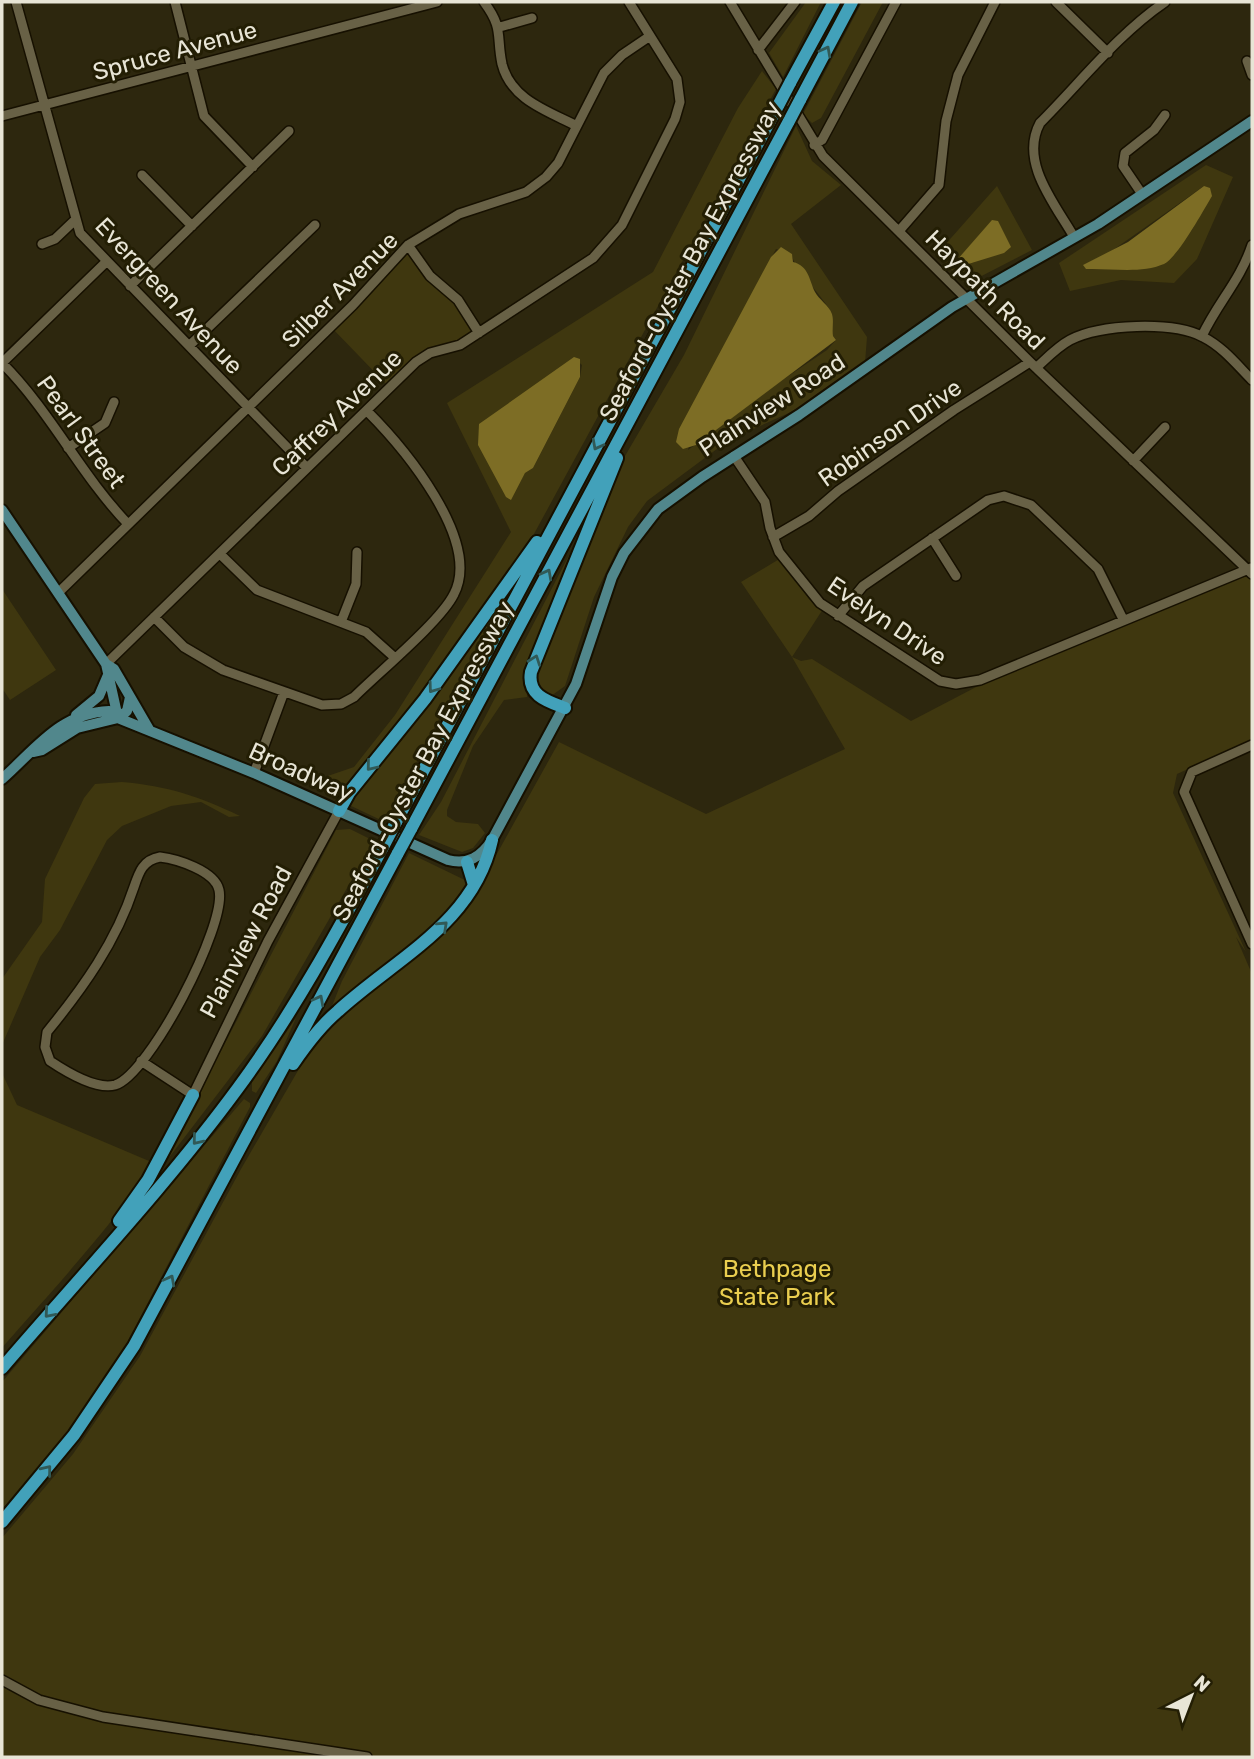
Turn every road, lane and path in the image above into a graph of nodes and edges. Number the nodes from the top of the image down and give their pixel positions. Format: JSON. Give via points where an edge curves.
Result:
{"nodes":[{"id":1,"x":16,"y":2,"type":"edge"},
{"id":2,"x":174,"y":2,"type":"edge"},
{"id":3,"x":437,"y":2,"type":"edge"},
{"id":4,"x":484,"y":2,"type":"edge"},
{"id":5,"x":629,"y":2,"type":"edge"},
{"id":6,"x":730,"y":2,"type":"edge"},
{"id":7,"x":794,"y":2,"type":"edge"},
{"id":8,"x":834,"y":2,"type":"edge"},
{"id":9,"x":852,"y":2,"type":"edge"},
{"id":10,"x":896,"y":2,"type":"edge"},
{"id":11,"x":995,"y":2,"type":"edge"},
{"id":12,"x":1056,"y":2,"type":"edge"},
{"id":13,"x":1165,"y":2,"type":"edge"},
{"id":14,"x":532,"y":18,"type":"dead end"},
{"id":15,"x":500,"y":27,"type":"junction"},
{"id":16,"x":650,"y":36,"type":"junction"},
{"id":17,"x":758,"y":50,"type":"junction"},
{"id":18,"x":1108,"y":53,"type":"junction"},
{"id":19,"x":1247,"y":61,"type":"dead end"},
{"id":20,"x":191,"y":66,"type":"junction"},
{"id":21,"x":1252,"y":75,"type":"edge"},
{"id":22,"x":44,"y":105,"type":"junction"},
{"id":23,"x":1165,"y":115,"type":"dead end"},
{"id":24,"x":2,"y":116,"type":"edge"},
{"id":25,"x":1252,"y":121,"type":"edge"},
{"id":26,"x":577,"y":126,"type":"junction"},
{"id":27,"x":289,"y":131,"type":"dead end"},
{"id":28,"x":814,"y":145,"type":"junction"},
{"id":29,"x":253,"y":167,"type":"junction"},
{"id":30,"x":142,"y":175,"type":"dead end"},
{"id":31,"x":1142,"y":194,"type":"junction"},
{"id":32,"x":75,"y":220,"type":"junction"},
{"id":33,"x":315,"y":225,"type":"dead end"},
{"id":34,"x":192,"y":226,"type":"junction"},
{"id":35,"x":899,"y":231,"type":"junction"},
{"id":36,"x":1074,"y":237,"type":"junction"},
{"id":37,"x":42,"y":244,"type":"dead end"},
{"id":38,"x":408,"y":245,"type":"junction"},
{"id":39,"x":1252,"y":245,"type":"edge"},
{"id":40,"x":106,"y":262,"type":"junction"},
{"id":41,"x":1249,"y":266,"type":"edge"},
{"id":42,"x":130,"y":286,"type":"junction"},
{"id":43,"x":967,"y":298,"type":"junction"},
{"id":44,"x":479,"y":332,"type":"junction"},
{"id":45,"x":1202,"y":336,"type":"junction"},
{"id":46,"x":189,"y":346,"type":"junction"},
{"id":47,"x":2,"y":363,"type":"edge"},
{"id":48,"x":1033,"y":365,"type":"junction"},
{"id":49,"x":1252,"y":380,"type":"edge"},
{"id":50,"x":114,"y":402,"type":"dead end"},
{"id":51,"x":638,"y":404,"type":"junction"},
{"id":52,"x":248,"y":407,"type":"junction"},
{"id":53,"x":367,"y":411,"type":"junction"},
{"id":54,"x":1165,"y":427,"type":"dead end"},
{"id":55,"x":68,"y":448,"type":"junction"},
{"id":56,"x":733,"y":456,"type":"junction"},
{"id":57,"x":1133,"y":461,"type":"junction"},
{"id":58,"x":307,"y":468,"type":"junction"},
{"id":59,"x":571,"y":493,"type":"junction"},
{"id":60,"x":2,"y":510,"type":"edge"},
{"id":61,"x":128,"y":524,"type":"junction"},
{"id":62,"x":773,"y":537,"type":"junction"},
{"id":63,"x":932,"y":538,"type":"junction"},
{"id":64,"x":357,"y":552,"type":"dead end"},
{"id":65,"x":219,"y":554,"type":"junction"},
{"id":66,"x":1251,"y":570,"type":"edge"},
{"id":67,"x":956,"y":576,"type":"dead end"},
{"id":68,"x":58,"y":593,"type":"junction"},
{"id":69,"x":838,"y":616,"type":"junction"},
{"id":70,"x":154,"y":617,"type":"junction"},
{"id":71,"x":1123,"y":619,"type":"junction"},
{"id":72,"x":341,"y":622,"type":"junction"},
{"id":73,"x":394,"y":657,"type":"junction"},
{"id":74,"x":107,"y":670,"type":"junction"},
{"id":75,"x":284,"y":692,"type":"junction"},
{"id":76,"x":130,"y":697,"type":"junction"},
{"id":77,"x":565,"y":708,"type":"junction"},
{"id":78,"x":73,"y":718,"type":"junction"},
{"id":79,"x":118,"y":718,"type":"junction"},
{"id":80,"x":150,"y":731,"type":"junction"},
{"id":81,"x":1252,"y":745,"type":"edge"},
{"id":82,"x":33,"y":752,"type":"junction"},
{"id":83,"x":254,"y":773,"type":"junction"},
{"id":84,"x":2,"y":779,"type":"edge"},
{"id":85,"x":339,"y":811,"type":"junction"},
{"id":86,"x":492,"y":840,"type":"junction"},
{"id":87,"x":467,"y":862,"type":"junction"},
{"id":88,"x":474,"y":886,"type":"junction"},
{"id":89,"x":1252,"y":944,"type":"edge"},
{"id":90,"x":141,"y":1061,"type":"junction"},
{"id":91,"x":193,"y":1095,"type":"junction"},
{"id":92,"x":264,"y":1104,"type":"junction"},
{"id":93,"x":83,"y":1273,"type":"junction"},
{"id":94,"x":2,"y":1368,"type":"edge"},
{"id":95,"x":2,"y":1522,"type":"edge"},
{"id":96,"x":2,"y":1680,"type":"edge"},
{"id":97,"x":367,"y":1757,"type":"edge"}],
"edges":[{"from":1,"to":22,"type":"street","name":"Evergreen Avenue"},
{"from":2,"to":20,"type":"street"},
{"from":3,"to":20,"type":"street","name":"Spruce Avenue"},
{"from":4,"to":15,"type":"street"},
{"from":5,"to":16,"type":"street","name":"Caffrey Avenue"},
{"from":6,"to":17,"type":"street","name":"Haypath Road"},
{"from":7,"to":17,"type":"street"},
{"from":8,"to":59,"type":"highway","name":"Seaford-Oyster Bay Expressway","one_way":true,"bridge":true},
{"from":51,"to":9,"type":"highway","name":"Seaford-Oyster Bay Expressway","one_way":true,"bridge":true},
{"from":10,"to":28,"type":"street","via":[[822,140]]},
{"from":11,"to":35,"type":"street","via":[[957,75],[939,185]]},
{"from":12,"to":18,"type":"street"},
{"from":13,"to":18,"type":"street"},
{"from":14,"to":15,"type":"street"},
{"from":15,"to":26,"type":"street","via":[[502,63],[514,89],[529,102]]},
{"from":16,"to":26,"type":"street","name":"Silber Avenue","via":[[604,73]]},
{"from":16,"to":44,"type":"street","name":"Caffrey Avenue","via":[[677,79],[680,103],[622,225],[593,258]]},
{"from":17,"to":28,"type":"street","name":"Haypath Road"},
{"from":18,"to":36,"type":"street","via":[[1040,123],[1033,139],[1036,169]]},
{"from":19,"to":21,"type":"street"},
{"from":20,"to":22,"type":"street","name":"Spruce Avenue"},
{"from":20,"to":29,"type":"street","via":[[206,120]]},
{"from":22,"to":24,"type":"street","name":"Spruce Avenue"},
{"from":22,"to":32,"type":"street","name":"Evergreen Avenue"},
{"from":23,"to":31,"type":"street","via":[[1125,153],[1123,166]]},
{"from":25,"to":31,"type":"main road","name":"Plainview Road"},
{"from":26,"to":38,"type":"street","name":"Silber Avenue","via":[[558,163],[536,186],[506,201],[459,214]]},
{"from":27,"to":29,"type":"street"},
{"from":28,"to":35,"type":"street","name":"Haypath Road"},
{"from":29,"to":34,"type":"street"},
{"from":30,"to":34,"type":"street"},
{"from":31,"to":36,"type":"main road","name":"Plainview Road"},
{"from":32,"to":37,"type":"street","via":[[55,239]]},
{"from":32,"to":40,"type":"street","name":"Evergreen Avenue","via":[[80,233]]},
{"from":33,"to":46,"type":"street"},
{"from":34,"to":42,"type":"street"},
{"from":35,"to":43,"type":"street","name":"Haypath Road"},
{"from":36,"to":43,"type":"main road","name":"Plainview Road"},
{"from":38,"to":44,"type":"street","via":[[430,276],[458,300]]},
{"from":38,"to":52,"type":"street","name":"Silber Avenue"},
{"from":39,"to":41,"type":"street"},
{"from":40,"to":42,"type":"street","name":"Evergreen Avenue"},
{"from":40,"to":47,"type":"street"},
{"from":41,"to":45,"type":"street","via":[[1219,303]]},
{"from":42,"to":46,"type":"street","name":"Evergreen Avenue"},
{"from":43,"to":48,"type":"street","name":"Haypath Road"},
{"from":43,"to":56,"type":"main road","name":"Plainview Road"},
{"from":44,"to":53,"type":"street","name":"Caffrey Avenue","via":[[460,345],[425,355]]},
{"from":45,"to":48,"type":"street","name":"Robinson Drive","via":[[1163,328],[1102,329],[1071,339]]},
{"from":45,"to":49,"type":"street"},
{"from":46,"to":52,"type":"street","name":"Evergreen Avenue"},
{"from":47,"to":55,"type":"street","name":"Pearl Street","via":[[31,392]]},
{"from":48,"to":57,"type":"street","name":"Haypath Road"},
{"from":48,"to":62,"type":"street","name":"Robinson Drive","via":[[954,410]]},
{"from":50,"to":55,"type":"street","via":[[105,423]]},
{"from":77,"to":51,"type":"highway","one_way":true,"via":[[534,692],[532,666]]},
{"from":92,"to":51,"type":"highway","name":"Seaford-Oyster Bay Expressway","one_way":true,"bridge":true},
{"from":52,"to":58,"type":"street","name":"Evergreen Avenue"},
{"from":52,"to":61,"type":"street","name":"Silber Avenue"},
{"from":53,"to":58,"type":"street","name":"Caffrey Avenue"},
{"from":53,"to":73,"type":"street","via":[[419,470],[461,557],[460,581],[451,599]]},
{"from":54,"to":57,"type":"street"},
{"from":55,"to":61,"type":"street","name":"Pearl Street","via":[[98,493]]},
{"from":56,"to":62,"type":"street","name":"Evelyn Drive","via":[[765,502]]},
{"from":56,"to":77,"type":"main road","name":"Plainview Road","via":[[658,509],[624,553]]},
{"from":57,"to":66,"type":"street","name":"Haypath Road"},
{"from":58,"to":65,"type":"street","name":"Caffrey Avenue"},
{"from":59,"to":85,"type":"highway","one_way":true,"via":[[464,646]]},
{"from":59,"to":93,"type":"highway","name":"Seaford-Oyster Bay Expressway","one_way":true,"bridge":true,"via":[[314,973],[263,1053],[190,1149]]},
{"from":60,"to":68,"type":"main road"},
{"from":61,"to":68,"type":"street","name":"Silber Avenue"},
{"from":62,"to":69,"type":"street","name":"Evelyn Drive","via":[[806,588]]},
{"from":63,"to":67,"type":"street"},
{"from":63,"to":69,"type":"street","via":[[863,586]]},
{"from":63,"to":71,"type":"street","via":[[988,500],[1004,496],[1025,501],[1098,569]]},
{"from":64,"to":72,"type":"street","via":[[356,584]]},
{"from":65,"to":70,"type":"street","name":"Caffrey Avenue"},
{"from":65,"to":72,"type":"street","via":[[257,590]]},
{"from":66,"to":71,"type":"street","name":"Evelyn Drive"},
{"from":68,"to":74,"type":"main road"},
{"from":69,"to":71,"type":"street","name":"Evelyn Drive","via":[[924,674],[956,684],[982,679]]},
{"from":70,"to":74,"type":"street","name":"Caffrey Avenue"},
{"from":70,"to":75,"type":"street","via":[[201,659]]},
{"from":72,"to":73,"type":"street","via":[[366,632]]},
{"from":73,"to":75,"type":"street","via":[[341,705],[322,705]]},
{"from":74,"to":76,"type":"main road","via":[[114,669]]},
{"from":74,"to":78,"type":"main road","via":[[99,696]]},
{"from":74,"to":79,"type":"main road"},
{"from":75,"to":83,"type":"street"},
{"from":76,"to":79,"type":"main road","via":[[127,711]]},
{"from":76,"to":80,"type":"main road"},
{"from":77,"to":86,"type":"main road","name":"Plainview Road"},
{"from":78,"to":79,"type":"main road","name":"Broadway","via":[[110,711]]},
{"from":78,"to":82,"type":"main road","name":"Broadway","via":[[37,743]]},
{"from":79,"to":80,"type":"main road","name":"Broadway"},
{"from":79,"to":82,"type":"main road","name":"Broadway","via":[[77,728]]},
{"from":80,"to":83,"type":"main road","name":"Broadway"},
{"from":81,"to":89,"type":"street","via":[[1192,772],[1186,780],[1186,801]]},
{"from":82,"to":84,"type":"main road","name":"Broadway"},
{"from":83,"to":85,"type":"main road","name":"Broadway"},
{"from":85,"to":87,"type":"main road","name":"Broadway","via":[[449,860]]},
{"from":85,"to":91,"type":"street","name":"Plainview Road","via":[[268,941]]},
{"from":86,"to":87,"type":"main road","name":"Plainview Road","via":[[481,855]]},
{"from":86,"to":88,"type":"highway","via":[[487,866]]},
{"from":87,"to":88,"type":"highway"},
{"from":92,"to":88,"type":"highway","one_way":true,"via":[[330,1017],[444,926]]},
{"from":90,"to":90,"type":"street","via":[[190,982],[219,902],[218,887],[211,878],[160,857],[141,869],[99,962],[47,1031],[45,1047],[50,1061],[110,1086]]},
{"from":90,"to":91,"type":"street"},
{"from":91,"to":93,"type":"highway","via":[[148,1180]]},
{"from":95,"to":92,"type":"highway","name":"Seaford-Oyster Bay Expressway","one_way":true,"via":[[57,1458],[112,1380]]},
{"from":93,"to":94,"type":"highway","name":"Seaford-Oyster Bay Expressway","one_way":true},
{"from":96,"to":97,"type":"street","via":[[39,1700],[90,1714]]}]}
